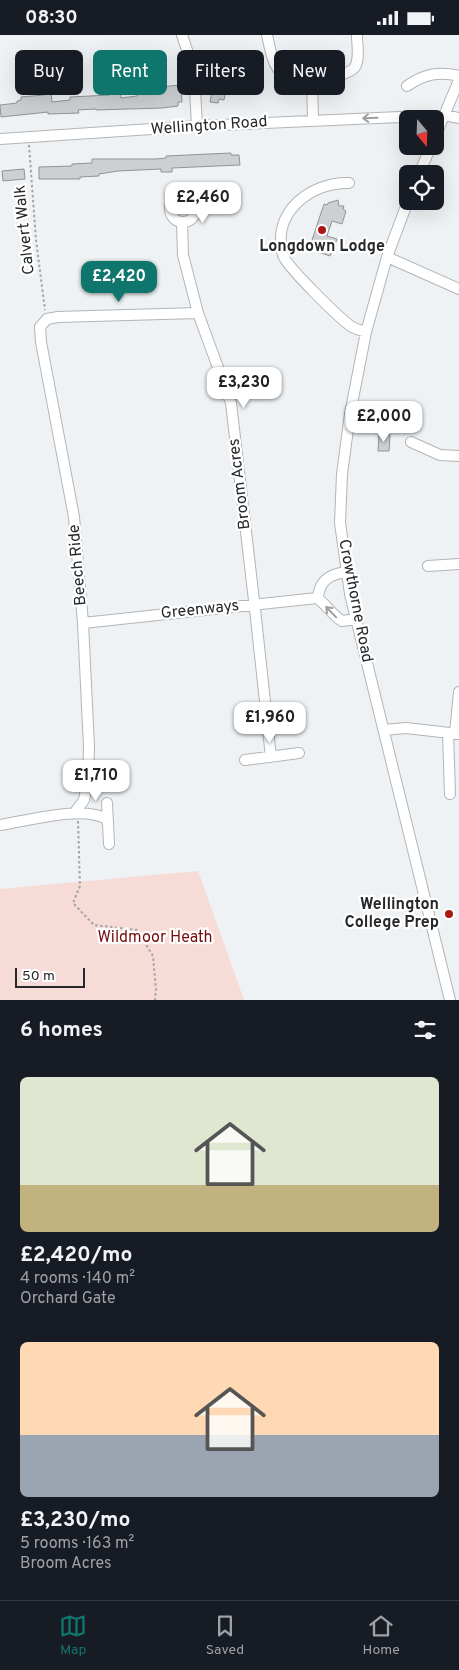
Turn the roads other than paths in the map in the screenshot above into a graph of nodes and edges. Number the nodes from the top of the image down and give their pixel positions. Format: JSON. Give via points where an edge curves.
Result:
{"nodes":[{"id":1,"x":182,"y":35,"type":"edge"},
{"id":2,"x":266,"y":35,"type":"edge"},
{"id":3,"x":356,"y":36,"type":"edge"},
{"id":4,"x":274,"y":61,"type":"edge"},
{"id":5,"x":345,"y":75,"type":"edge"},
{"id":6,"x":459,"y":78,"type":"edge"},
{"id":7,"x":407,"y":86,"type":"dead end"},
{"id":8,"x":313,"y":95,"type":"edge"},
{"id":9,"x":444,"y":115,"type":"joint"},
{"id":10,"x":399,"y":117,"type":"edge"},
{"id":11,"x":459,"y":118,"type":"edge"},
{"id":12,"x":314,"y":120,"type":"junction"},
{"id":13,"x":197,"y":126,"type":"junction"},
{"id":14,"x":0,"y":139,"type":"edge"},
{"id":15,"x":349,"y":183,"type":"dead end"},
{"id":16,"x":405,"y":210,"type":"edge"},
{"id":17,"x":182,"y":222,"type":"dead end"},
{"id":18,"x":387,"y":257,"type":"junction"},
{"id":19,"x":459,"y":289,"type":"edge"},
{"id":20,"x":198,"y":313,"type":"junction"},
{"id":21,"x":366,"y":332,"type":"junction"},
{"id":22,"x":411,"y":442,"type":"dead end"},
{"id":23,"x":459,"y":456,"type":"edge"},
{"id":24,"x":459,"y":564,"type":"edge"},
{"id":25,"x":428,"y":566,"type":"dead end"},
{"id":26,"x":346,"y":572,"type":"junction"},
{"id":27,"x":317,"y":598,"type":"junction"},
{"id":28,"x":254,"y":604,"type":"junction"},
{"id":29,"x":356,"y":619,"type":"junction"},
{"id":30,"x":83,"y":623,"type":"junction"},
{"id":31,"x":459,"y":692,"type":"edge"},
{"id":32,"x":384,"y":730,"type":"junction"},
{"id":33,"x":454,"y":733,"type":"edge"},
{"id":34,"x":299,"y":753,"type":"dead end"},
{"id":35,"x":271,"y":757,"type":"junction"},
{"id":36,"x":245,"y":760,"type":"dead end"},
{"id":37,"x":450,"y":794,"type":"dead end"},
{"id":38,"x":84,"y":800,"type":"junction"},
{"id":39,"x":107,"y":803,"type":"dead end"},
{"id":40,"x":75,"y":812,"type":"junction"},
{"id":41,"x":90,"y":813,"type":"junction"},
{"id":42,"x":108,"y":820,"type":"junction"},
{"id":43,"x":0,"y":825,"type":"edge"},
{"id":44,"x":109,"y":845,"type":"dead end"},
{"id":45,"x":450,"y":1000,"type":"edge"}],
"edges":[{"from":1,"to":13,"type":"street","via":[[194,71]]},
{"from":2,"to":4,"type":"street"},
{"from":3,"to":5,"type":"street","via":[[358,57],[355,67]]},
{"from":6,"to":7,"type":"street","via":[[442,73],[426,75]]},
{"from":6,"to":9,"type":"street"},
{"from":8,"to":12,"type":"street"},
{"from":9,"to":11,"type":"street"},
{"from":10,"to":12,"type":"street","name":"Wellington Road","one_way":true},
{"from":12,"to":13,"type":"street","name":"Wellington Road"},
{"from":13,"to":14,"type":"street","name":"Wellington Road"},
{"from":15,"to":21,"type":"street","via":[[334,182],[306,194],[288,211],[280,235],[283,257],[294,270],[337,316]]},
{"from":16,"to":18,"type":"street","name":"Crowthorne Road"},
{"from":17,"to":20,"type":"street","name":"Broom Acres","via":[[183,255]]},
{"from":18,"to":19,"type":"street"},
{"from":18,"to":21,"type":"street","name":"Crowthorne Road"},
{"from":20,"to":28,"type":"street","name":"Broom Acres","via":[[231,403]]},
{"from":20,"to":30,"type":"street","name":"Beech Ride","via":[[58,317],[47,319],[40,327],[74,517]]},
{"from":21,"to":26,"type":"street","name":"Crowthorne Road","via":[[342,474],[340,523]]},
{"from":22,"to":23,"type":"street","via":[[440,455]]},
{"from":24,"to":25,"type":"street"},
{"from":26,"to":27,"type":"street","via":[[326,579]]},
{"from":26,"to":29,"type":"street","name":"Crowthorne Road"},
{"from":27,"to":28,"type":"street","name":"Greenways"},
{"from":29,"to":27,"type":"street","one_way":true,"via":[[342,621]]},
{"from":28,"to":30,"type":"street","name":"Greenways"},
{"from":28,"to":35,"type":"street","name":"Broom Acres"},
{"from":29,"to":32,"type":"street","name":"Crowthorne Road"},
{"from":30,"to":38,"type":"street","name":"Beech Ride","via":[[89,747]]},
{"from":31,"to":33,"type":"street"},
{"from":32,"to":33,"type":"street","via":[[406,728]]},
{"from":32,"to":45,"type":"street","name":"Crowthorne Road"},
{"from":33,"to":37,"type":"street"},
{"from":34,"to":35,"type":"street"},
{"from":35,"to":36,"type":"street"},
{"from":38,"to":40,"type":"street","name":"Beech Ride"},
{"from":38,"to":41,"type":"street"},
{"from":39,"to":42,"type":"street"},
{"from":40,"to":41,"type":"street"},
{"from":40,"to":43,"type":"street"},
{"from":41,"to":42,"type":"street"},
{"from":42,"to":44,"type":"street"}]}
